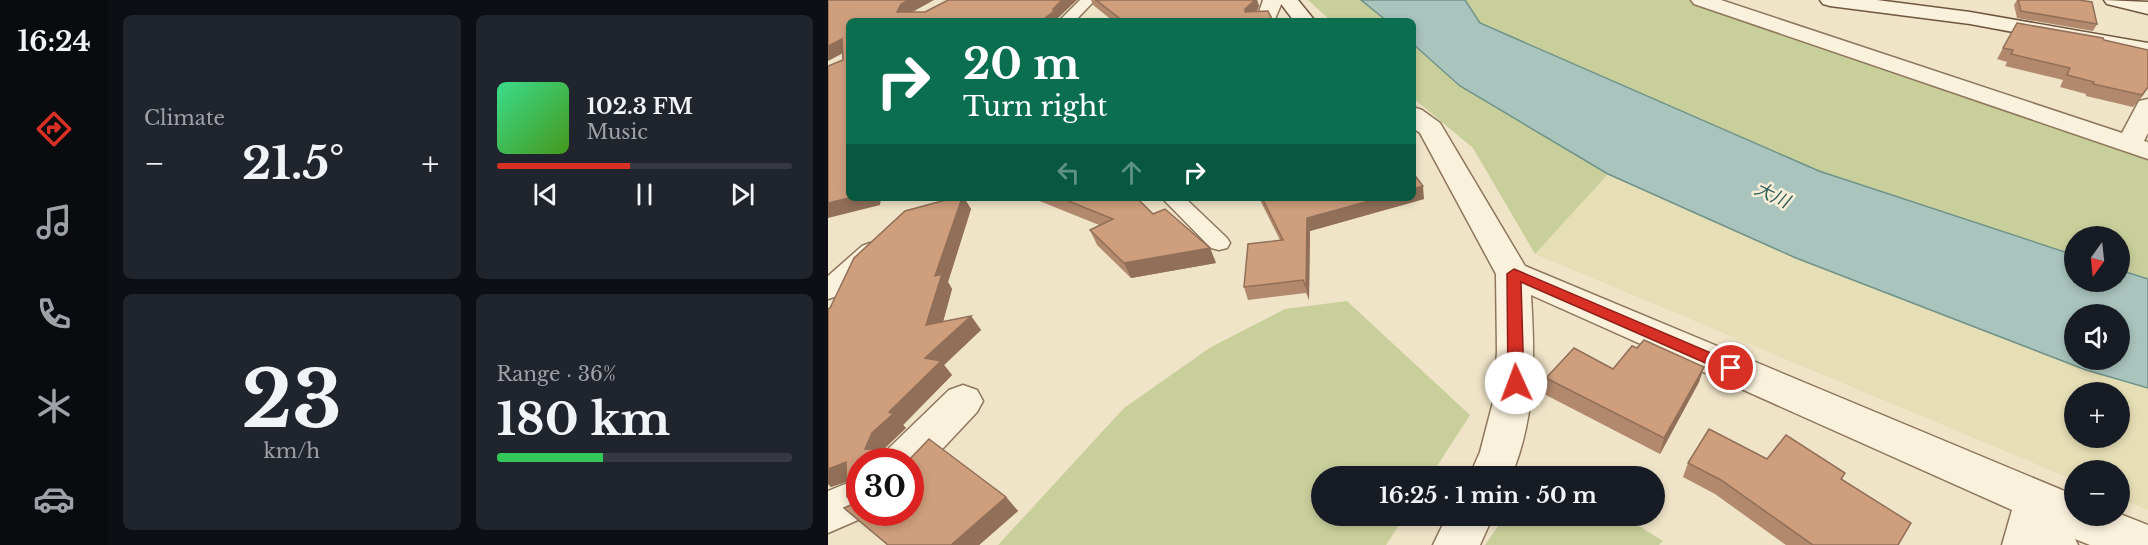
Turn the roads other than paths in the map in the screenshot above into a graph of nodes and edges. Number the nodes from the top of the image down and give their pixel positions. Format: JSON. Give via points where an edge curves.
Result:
{"nodes":[{"id":1,"x":1088,"y":0,"type":"edge"},
{"id":2,"x":1288,"y":0,"type":"edge"},
{"id":3,"x":1701,"y":0,"type":"edge"},
{"id":4,"x":1830,"y":0,"type":"edge"},
{"id":5,"x":2114,"y":0,"type":"edge"},
{"id":6,"x":2148,"y":8,"type":"edge"},
{"id":7,"x":1070,"y":18,"type":"edge"},
{"id":8,"x":1303,"y":18,"type":"edge"},
{"id":9,"x":2148,"y":50,"type":"edge"},
{"id":10,"x":2148,"y":106,"type":"edge"},
{"id":11,"x":1416,"y":117,"type":"edge"},
{"id":12,"x":2138,"y":148,"type":"edge"},
{"id":13,"x":1176,"y":201,"type":"edge"},
{"id":14,"x":890,"y":233,"type":"edge"},
{"id":15,"x":1219,"y":243,"type":"dead end"},
{"id":16,"x":1514,"y":274,"type":"junction"},
{"id":17,"x":828,"y":290,"type":"edge"},
{"id":18,"x":963,"y":401,"type":"dead end"},
{"id":19,"x":917,"y":448,"type":"edge"},
{"id":20,"x":1496,"y":466,"type":"edge"},
{"id":21,"x":2037,"y":500,"type":"junction"},
{"id":22,"x":846,"y":504,"type":"edge"},
{"id":23,"x":828,"y":512,"type":"edge"},
{"id":24,"x":1466,"y":526,"type":"edge"},
{"id":25,"x":1456,"y":545,"type":"edge"},
{"id":26,"x":2025,"y":545,"type":"edge"},
{"id":27,"x":2055,"y":545,"type":"edge"},
{"id":28,"x":2141,"y":545,"type":"edge"}],
"edges":[{"from":1,"to":7,"type":"lane"},
{"from":2,"to":8,"type":"street"},
{"from":3,"to":12,"type":"street"},
{"from":4,"to":9,"type":"street","via":[[1970,18]]},
{"from":5,"to":6,"type":"street"},
{"from":10,"to":12,"type":"street"},
{"from":11,"to":16,"type":"street","via":[[1431,129]]},
{"from":13,"to":15,"type":"lane"},
{"from":14,"to":17,"type":"lane"},
{"from":16,"to":20,"type":"street","via":[[1516,383],[1502,453]]},
{"from":16,"to":21,"type":"street"},
{"from":18,"to":19,"type":"street"},
{"from":21,"to":26,"type":"street"},
{"from":21,"to":27,"type":"street"},
{"from":21,"to":28,"type":"street"},
{"from":22,"to":23,"type":"street"},
{"from":24,"to":25,"type":"street"}]}
